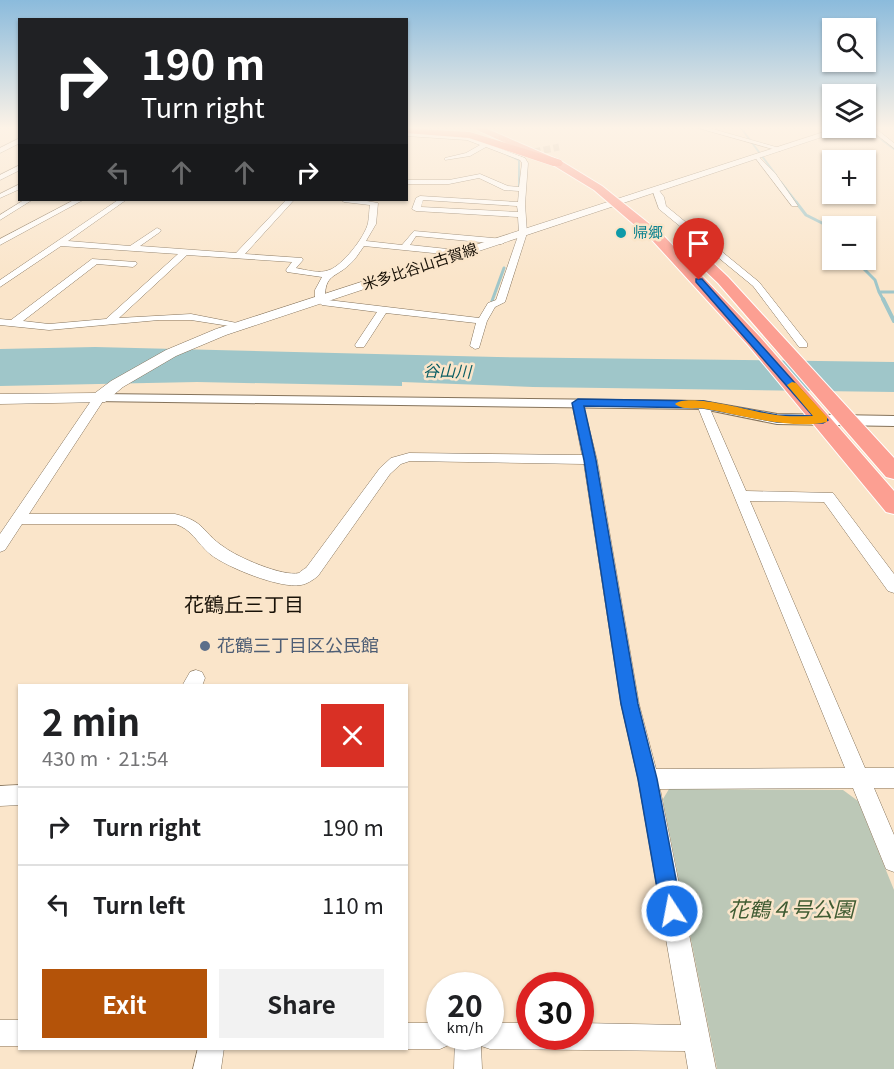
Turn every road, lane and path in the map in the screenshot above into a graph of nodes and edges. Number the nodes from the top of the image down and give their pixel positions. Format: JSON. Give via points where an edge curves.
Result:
{"nodes":[{"id":1,"x":470,"y":178,"type":"edge"},
{"id":2,"x":484,"y":178,"type":"edge"},
{"id":3,"x":523,"y":178,"type":"edge"},
{"id":4,"x":580,"y":178,"type":"edge"},
{"id":5,"x":601,"y":178,"type":"edge"},
{"id":6,"x":695,"y":178,"type":"edge"},
{"id":7,"x":776,"y":178,"type":"edge"},
{"id":8,"x":0,"y":180,"type":"edge"},
{"id":9,"x":408,"y":182,"type":"edge"},
{"id":10,"x":18,"y":184,"type":"edge"},
{"id":11,"x":18,"y":185,"type":"edge"},
{"id":12,"x":522,"y":189,"type":"junction"},
{"id":13,"x":655,"y":191,"type":"junction"},
{"id":14,"x":2,"y":196,"type":"dead end"},
{"id":15,"x":632,"y":198,"type":"junction"},
{"id":16,"x":26,"y":201,"type":"edge"},
{"id":17,"x":77,"y":201,"type":"edge"},
{"id":18,"x":122,"y":201,"type":"edge"},
{"id":19,"x":289,"y":201,"type":"edge"},
{"id":20,"x":354,"y":201,"type":"edge"},
{"id":21,"x":616,"y":202,"type":"junction"},
{"id":22,"x":522,"y":204,"type":"junction"},
{"id":23,"x":795,"y":204,"type":"dead end"},
{"id":24,"x":522,"y":215,"type":"junction"},
{"id":25,"x":0,"y":218,"type":"edge"},
{"id":26,"x":157,"y":230,"type":"dead end"},
{"id":27,"x":523,"y":233,"type":"junction"},
{"id":28,"x":501,"y":241,"type":"junction"},
{"id":29,"x":0,"y":242,"type":"edge"},
{"id":30,"x":59,"y":243,"type":"junction"},
{"id":31,"x":361,"y":243,"type":"junction"},
{"id":32,"x":405,"y":247,"type":"junction"},
{"id":33,"x":132,"y":248,"type":"junction"},
{"id":34,"x":185,"y":252,"type":"junction"},
{"id":35,"x":463,"y":253,"type":"junction"},
{"id":36,"x":238,"y":256,"type":"junction"},
{"id":37,"x":133,"y":264,"type":"dead end"},
{"id":38,"x":327,"y":275,"type":"junction"},
{"id":39,"x":0,"y":284,"type":"edge"},
{"id":40,"x":320,"y":299,"type":"junction"},
{"id":41,"x":383,"y":310,"type":"junction"},
{"id":42,"x":482,"y":321,"type":"junction"},
{"id":43,"x":0,"y":322,"type":"edge"},
{"id":44,"x":107,"y":322,"type":"junction"},
{"id":45,"x":14,"y":323,"type":"junction"},
{"id":46,"x":238,"y":326,"type":"junction"},
{"id":47,"x":360,"y":345,"type":"dead end"},
{"id":48,"x":803,"y":345,"type":"dead end"},
{"id":49,"x":475,"y":346,"type":"dead end"},
{"id":50,"x":99,"y":398,"type":"junction"},
{"id":51,"x":0,"y":399,"type":"edge"},
{"id":52,"x":578,"y":403,"type":"junction"},
{"id":53,"x":703,"y":405,"type":"junction"},
{"id":54,"x":821,"y":409,"type":"junction"},
{"id":55,"x":850,"y":421,"type":"junction"},
{"id":56,"x":894,"y":421,"type":"edge"},
{"id":57,"x":590,"y":460,"type":"junction"},
{"id":58,"x":894,"y":472,"type":"edge"},
{"id":59,"x":740,"y":496,"type":"junction"},
{"id":60,"x":894,"y":507,"type":"edge"},
{"id":61,"x":18,"y":519,"type":"junction"},
{"id":62,"x":0,"y":546,"type":"edge"},
{"id":63,"x":894,"y":586,"type":"edge"},
{"id":64,"x":859,"y":778,"type":"junction"},
{"id":65,"x":894,"y":778,"type":"edge"},
{"id":66,"x":648,"y":779,"type":"junction"},
{"id":67,"x":18,"y":795,"type":"edge"},
{"id":68,"x":0,"y":796,"type":"edge"},
{"id":69,"x":894,"y":861,"type":"edge"},
{"id":70,"x":0,"y":1033,"type":"edge"},
{"id":71,"x":18,"y":1033,"type":"edge"},
{"id":72,"x":408,"y":1036,"type":"edge"},
{"id":73,"x":426,"y":1036,"type":"edge"},
{"id":74,"x":594,"y":1037,"type":"edge"},
{"id":75,"x":696,"y":1038,"type":"junction"},
{"id":76,"x":211,"y":1050,"type":"edge"},
{"id":77,"x":468,"y":1050,"type":"edge"},
{"id":78,"x":207,"y":1069,"type":"edge"},
{"id":79,"x":468,"y":1069,"type":"edge"},
{"id":80,"x":702,"y":1069,"type":"edge"}],
"edges":[{"from":1,"to":9,"type":"street"},
{"from":2,"to":12,"type":"street","via":[[507,188]]},
{"from":3,"to":12,"type":"street"},
{"from":4,"to":21,"type":"highway"},
{"from":5,"to":15,"type":"highway"},
{"from":6,"to":13,"type":"main road","name":"米多比谷山古賀線"},
{"from":7,"to":23,"type":"street"},
{"from":8,"to":10,"type":"street"},
{"from":11,"to":14,"type":"street"},
{"from":12,"to":22,"type":"street"},
{"from":13,"to":15,"type":"main road","name":"米多比谷山古賀線"},
{"from":13,"to":48,"type":"street","via":[[662,207],[756,284]]},
{"from":15,"to":21,"type":"main road","name":"米多比谷山古賀線"},
{"from":15,"to":54,"type":"highway","via":[[723,280],[783,348]]},
{"from":16,"to":25,"type":"street"},
{"from":17,"to":29,"type":"street"},
{"from":18,"to":30,"type":"street"},
{"from":19,"to":36,"type":"street"},
{"from":20,"to":31,"type":"street","via":[[374,203],[372,224]]},
{"from":21,"to":27,"type":"main road","name":"米多比谷山古賀線"},
{"from":21,"to":54,"type":"highway","via":[[657,237]]},
{"from":22,"to":24,"type":"street"},
{"from":22,"to":24,"type":"street","via":[[420,198],[416,209]]},
{"from":24,"to":27,"type":"street"},
{"from":26,"to":33,"type":"street"},
{"from":27,"to":28,"type":"main road","name":"米多比谷山古賀線"},
{"from":27,"to":42,"type":"street","via":[[500,302],[491,305]]},
{"from":28,"to":32,"type":"street","via":[[414,233]]},
{"from":28,"to":35,"type":"main road","name":"米多比谷山古賀線"},
{"from":30,"to":33,"type":"street"},
{"from":30,"to":39,"type":"street"},
{"from":31,"to":32,"type":"street"},
{"from":31,"to":38,"type":"street","via":[[340,270]]},
{"from":32,"to":35,"type":"street"},
{"from":33,"to":34,"type":"street"},
{"from":34,"to":36,"type":"street"},
{"from":34,"to":44,"type":"street"},
{"from":35,"to":40,"type":"main road","name":"米多比谷山古賀線"},
{"from":36,"to":38,"type":"street","via":[[299,260],[290,270]]},
{"from":37,"to":45,"type":"street","via":[[95,261]]},
{"from":38,"to":40,"type":"street"},
{"from":40,"to":41,"type":"street","via":[[325,303]]},
{"from":40,"to":46,"type":"main road","name":"米多比谷山古賀線"},
{"from":41,"to":42,"type":"street"},
{"from":41,"to":47,"type":"street"},
{"from":42,"to":49,"type":"street"},
{"from":43,"to":45,"type":"street"},
{"from":44,"to":45,"type":"street","via":[[49,327]]},
{"from":44,"to":46,"type":"street","via":[[191,317]]},
{"from":46,"to":50,"type":"main road","name":"米多比谷山古賀線","via":[[190,344]]},
{"from":50,"to":51,"type":"main road"},
{"from":50,"to":52,"type":"street"},
{"from":50,"to":61,"type":"street"},
{"from":52,"to":53,"type":"street"},
{"from":52,"to":57,"type":"street"},
{"from":53,"to":54,"type":"street","via":[[777,419]]},
{"from":53,"to":59,"type":"street"},
{"from":54,"to":55,"type":"highway"},
{"from":54,"to":60,"type":"highway"},
{"from":55,"to":56,"type":"street"},
{"from":55,"to":58,"type":"highway"},
{"from":57,"to":61,"type":"street","via":[[396,461],[312,572],[300,579],[286,578],[219,553],[199,528],[175,519]]},
{"from":57,"to":66,"type":"street","via":[[630,704]]},
{"from":59,"to":63,"type":"street","via":[[828,497]]},
{"from":59,"to":64,"type":"street"},
{"from":61,"to":62,"type":"street"},
{"from":64,"to":65,"type":"street"},
{"from":64,"to":66,"type":"street"},
{"from":64,"to":69,"type":"street"},
{"from":66,"to":75,"type":"street"},
{"from":67,"to":68,"type":"street"},
{"from":70,"to":71,"type":"street"},
{"from":72,"to":73,"type":"street"},
{"from":74,"to":75,"type":"street"},
{"from":75,"to":80,"type":"street"},
{"from":76,"to":78,"type":"street"},
{"from":77,"to":79,"type":"street"}]}
